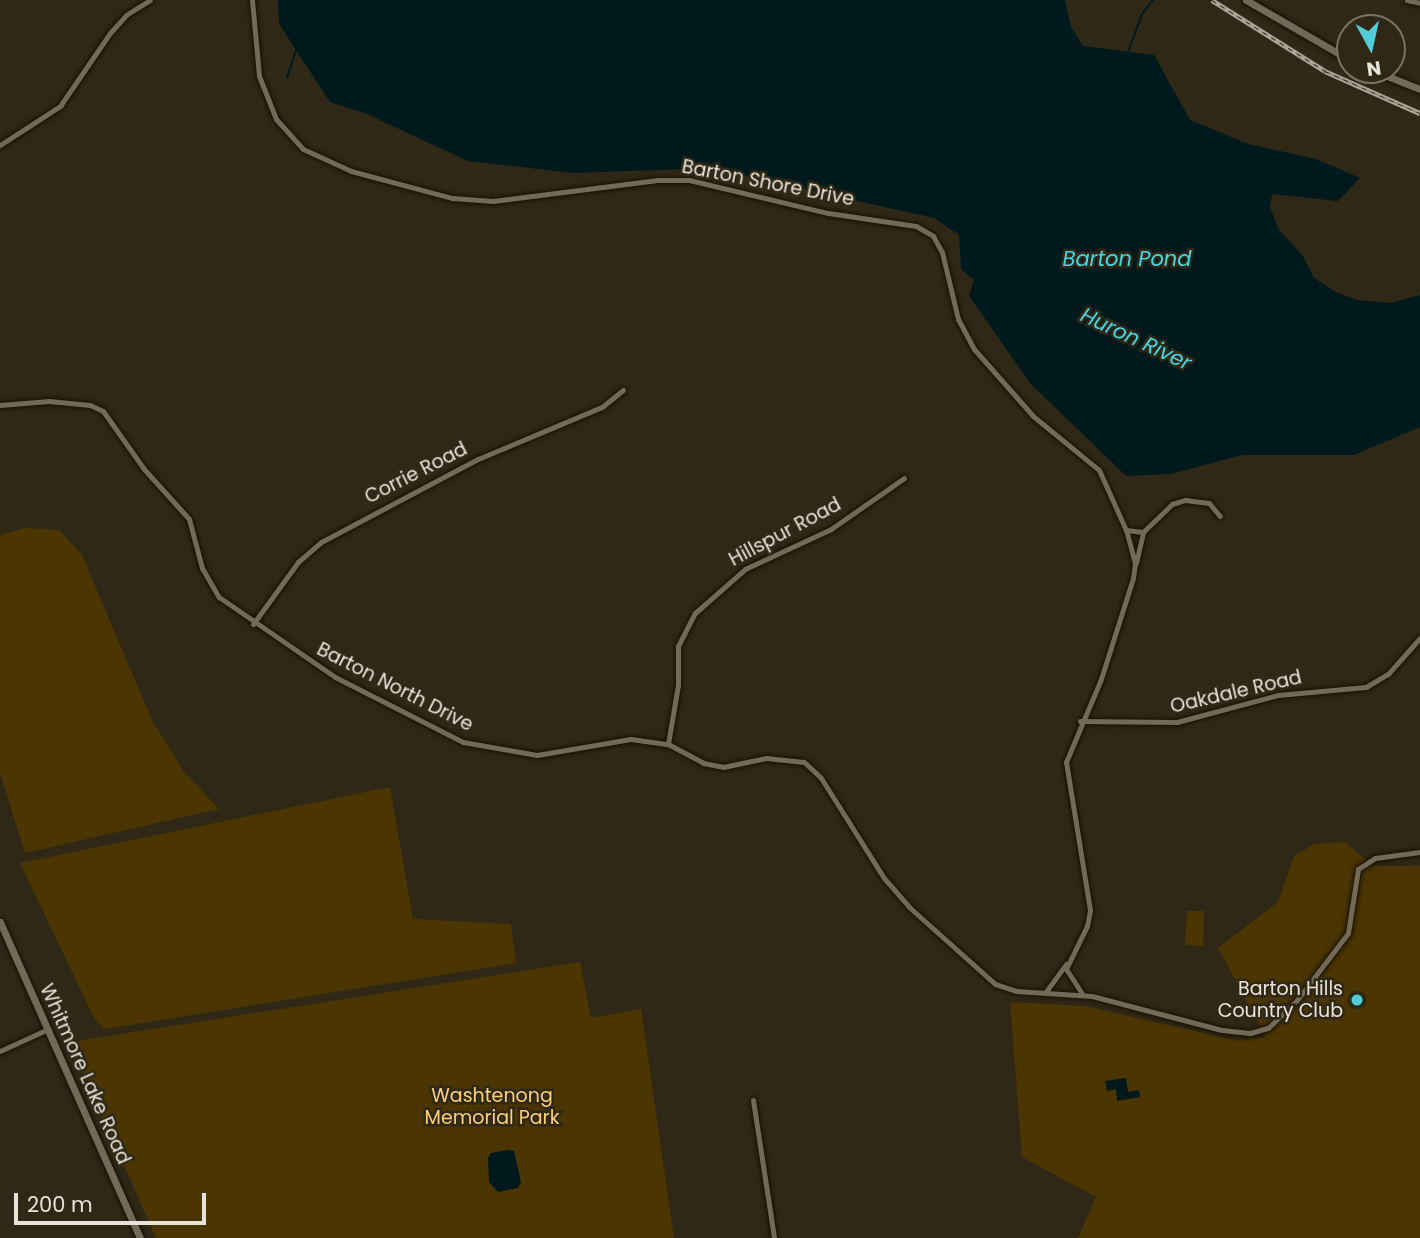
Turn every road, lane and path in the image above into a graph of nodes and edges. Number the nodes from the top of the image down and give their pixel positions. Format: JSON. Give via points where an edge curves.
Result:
{"nodes":[{"id":1,"x":150,"y":0,"type":"edge"},
{"id":2,"x":252,"y":0,"type":"edge"},
{"id":3,"x":1247,"y":0,"type":"edge"},
{"id":4,"x":1407,"y":0,"type":"edge"},
{"id":5,"x":1420,"y":3,"type":"edge"},
{"id":6,"x":1336,"y":52,"type":"edge"},
{"id":7,"x":0,"y":145,"type":"edge"},
{"id":8,"x":623,"y":390,"type":"dead end"},
{"id":9,"x":0,"y":405,"type":"edge"},
{"id":10,"x":904,"y":478,"type":"dead end"},
{"id":11,"x":1220,"y":516,"type":"dead end"},
{"id":12,"x":1126,"y":530,"type":"junction"},
{"id":13,"x":1143,"y":532,"type":"junction"},
{"id":14,"x":1135,"y":564,"type":"junction"},
{"id":15,"x":253,"y":624,"type":"junction"},
{"id":16,"x":1420,"y":638,"type":"edge"},
{"id":17,"x":1080,"y":721,"type":"junction"},
{"id":18,"x":667,"y":744,"type":"junction"},
{"id":19,"x":1420,"y":852,"type":"edge"},
{"id":20,"x":0,"y":922,"type":"edge"},
{"id":21,"x":1066,"y":964,"type":"junction"},
{"id":22,"x":1045,"y":993,"type":"junction"},
{"id":23,"x":1083,"y":995,"type":"junction"},
{"id":24,"x":48,"y":1029,"type":"junction"},
{"id":25,"x":0,"y":1051,"type":"edge"},
{"id":26,"x":753,"y":1100,"type":"dead end"},
{"id":27,"x":140,"y":1238,"type":"edge"},
{"id":28,"x":774,"y":1238,"type":"edge"}],
"edges":[{"from":1,"to":7,"type":"street","via":[[126,15],[110,33],[60,106]]},
{"from":2,"to":12,"type":"street","name":"Barton Shore Drive","via":[[254,52],[276,119],[303,149],[351,172],[452,198],[493,201],[689,180],[828,212],[916,226],[933,236],[942,251],[958,319],[974,349],[1033,416],[1099,470]]},
{"from":3,"to":6,"type":"street"},
{"from":4,"to":5,"type":"street"},
{"from":8,"to":15,"type":"street","name":"Corrie Road","via":[[602,407],[478,459],[321,542],[292,569]]},
{"from":9,"to":15,"type":"street","name":"Barton North Drive","via":[[50,401],[103,411],[144,469],[190,519],[209,585]]},
{"from":10,"to":18,"type":"street","name":"Hillspur Road","via":[[831,528],[745,569],[695,613],[678,646]]},
{"from":11,"to":13,"type":"street","via":[[1209,503],[1185,500],[1172,504]]},
{"from":12,"to":13,"type":"street"},
{"from":12,"to":14,"type":"street","name":"Barton Shore Drive"},
{"from":13,"to":14,"type":"street"},
{"from":14,"to":17,"type":"street","via":[[1113,643]]},
{"from":15,"to":18,"type":"street","name":"Barton North Drive","via":[[335,677],[463,742],[537,755],[631,739]]},
{"from":16,"to":17,"type":"street","name":"Oakdale Road","via":[[1388,674],[1366,687],[1278,695],[1177,722]]},
{"from":17,"to":21,"type":"street","via":[[1066,762],[1090,910],[1087,926]]},
{"from":18,"to":22,"type":"street","name":"Barton North Drive","via":[[704,763],[723,767],[766,758],[804,762],[821,778],[844,820],[909,907],[995,984]]},
{"from":19,"to":23,"type":"street","name":"Barton North Drive","via":[[1375,858],[1358,869],[1348,933],[1297,1000],[1268,1028],[1250,1033],[1222,1030]]},
{"from":20,"to":24,"type":"street","name":"Whitmore Lake Road"},
{"from":21,"to":22,"type":"street"},
{"from":21,"to":23,"type":"street","via":[[1067,975]]},
{"from":22,"to":23,"type":"street","name":"Barton North Drive"},
{"from":24,"to":25,"type":"street"},
{"from":24,"to":27,"type":"street","name":"Whitmore Lake Road"},
{"from":26,"to":28,"type":"street"}]}
